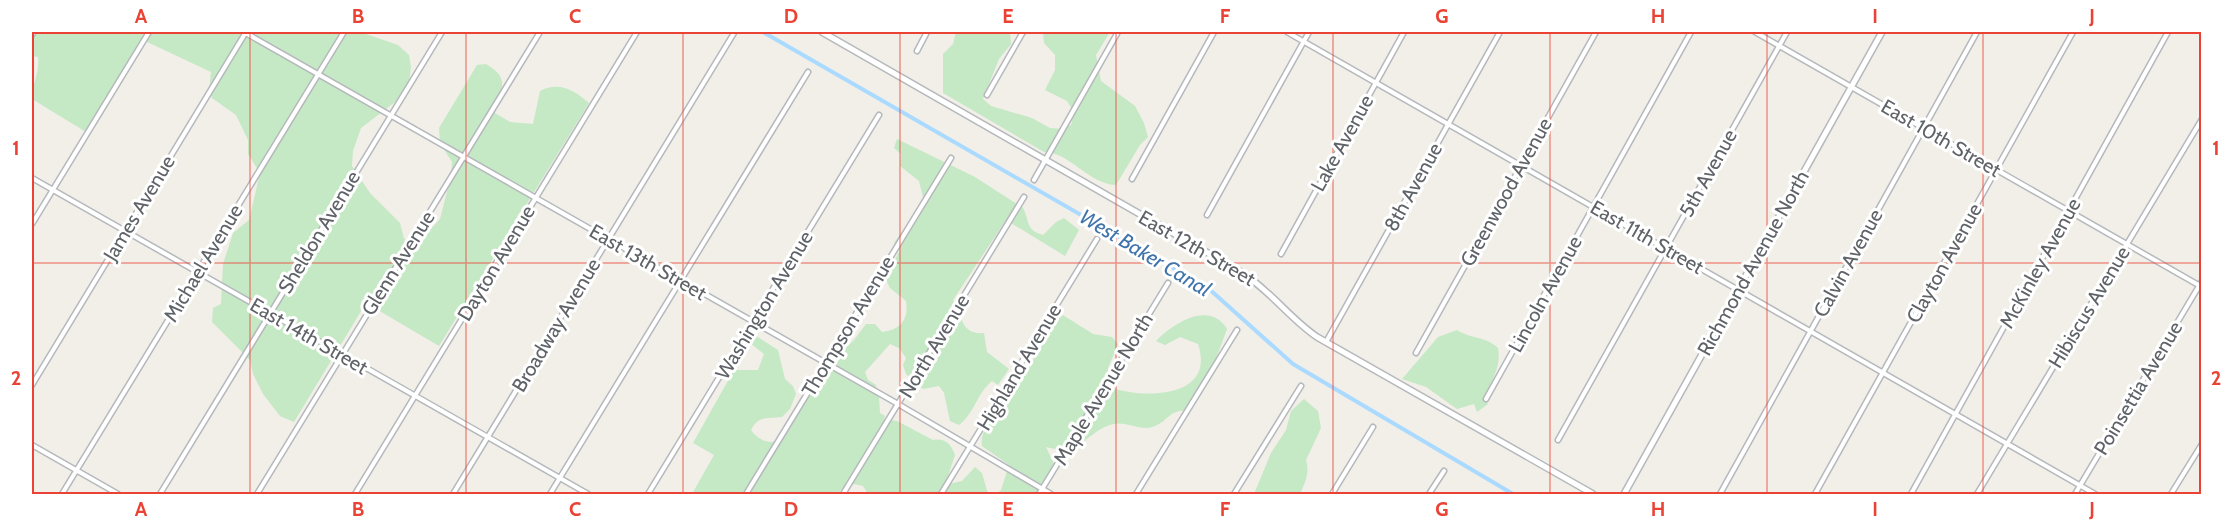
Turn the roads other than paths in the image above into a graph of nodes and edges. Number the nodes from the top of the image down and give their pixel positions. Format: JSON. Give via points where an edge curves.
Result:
{"nodes":[{"id":1,"x":149,"y":32,"type":"edge"},
{"id":2,"x":245,"y":32,"type":"edge"},
{"id":3,"x":344,"y":32,"type":"edge"},
{"id":4,"x":442,"y":32,"type":"edge"},
{"id":5,"x":540,"y":32,"type":"edge"},
{"id":6,"x":637,"y":32,"type":"edge"},
{"id":7,"x":822,"y":32,"type":"edge"},
{"id":8,"x":927,"y":32,"type":"edge"},
{"id":9,"x":1023,"y":32,"type":"edge"},
{"id":10,"x":1118,"y":32,"type":"edge"},
{"id":11,"x":1214,"y":32,"type":"edge"},
{"id":12,"x":1287,"y":32,"type":"edge"},
{"id":13,"x":1309,"y":32,"type":"edge"},
{"id":14,"x":1404,"y":32,"type":"edge"},
{"id":15,"x":1500,"y":32,"type":"edge"},
{"id":16,"x":1596,"y":32,"type":"edge"},
{"id":17,"x":1691,"y":32,"type":"edge"},
{"id":18,"x":1755,"y":32,"type":"edge"},
{"id":19,"x":1787,"y":32,"type":"edge"},
{"id":20,"x":1882,"y":32,"type":"edge"},
{"id":21,"x":1977,"y":32,"type":"edge"},
{"id":22,"x":2073,"y":32,"type":"edge"},
{"id":23,"x":2168,"y":32,"type":"edge"},
{"id":24,"x":734,"y":33,"type":"edge"},
{"id":25,"x":1303,"y":41,"type":"junction"},
{"id":26,"x":1779,"y":45,"type":"junction"},
{"id":27,"x":917,"y":51,"type":"dead end"},
{"id":28,"x":808,"y":72,"type":"dead end"},
{"id":29,"x":318,"y":74,"type":"junction"},
{"id":30,"x":1376,"y":82,"type":"junction"},
{"id":31,"x":1851,"y":86,"type":"junction"},
{"id":32,"x":987,"y":95,"type":"dead end"},
{"id":33,"x":391,"y":115,"type":"junction"},
{"id":34,"x":879,"y":115,"type":"dead end"},
{"id":35,"x":2202,"y":119,"type":"edge"},
{"id":36,"x":1448,"y":124,"type":"junction"},
{"id":37,"x":1923,"y":128,"type":"junction"},
{"id":38,"x":463,"y":157,"type":"junction"},
{"id":39,"x":951,"y":158,"type":"dead end"},
{"id":40,"x":1046,"y":161,"type":"junction"},
{"id":41,"x":1521,"y":165,"type":"junction"},
{"id":42,"x":1996,"y":169,"type":"junction"},
{"id":43,"x":32,"y":178,"type":"edge"},
{"id":44,"x":1132,"y":179,"type":"dead end"},
{"id":45,"x":1034,"y":180,"type":"dead end"},
{"id":46,"x":52,"y":190,"type":"junction"},
{"id":47,"x":1024,"y":197,"type":"dead end"},
{"id":48,"x":536,"y":198,"type":"junction"},
{"id":49,"x":1593,"y":207,"type":"junction"},
{"id":50,"x":2069,"y":211,"type":"junction"},
{"id":51,"x":1207,"y":215,"type":"dead end"},
{"id":52,"x":32,"y":224,"type":"edge"},
{"id":53,"x":125,"y":231,"type":"junction"},
{"id":54,"x":609,"y":239,"type":"junction"},
{"id":55,"x":1097,"y":239,"type":"dead end"},
{"id":56,"x":2127,"y":244,"type":"junction"},
{"id":57,"x":1666,"y":248,"type":"junction"},
{"id":58,"x":1281,"y":254,"type":"dead end"},
{"id":59,"x":197,"y":272,"type":"junction"},
{"id":60,"x":681,"y":280,"type":"junction"},
{"id":61,"x":1168,"y":283,"type":"dead end"},
{"id":62,"x":2201,"y":284,"type":"edge"},
{"id":63,"x":1738,"y":290,"type":"junction"},
{"id":64,"x":270,"y":314,"type":"junction"},
{"id":65,"x":753,"y":322,"type":"junction"},
{"id":66,"x":1237,"y":330,"type":"dead end"},
{"id":67,"x":1810,"y":331,"type":"junction"},
{"id":68,"x":1326,"y":342,"type":"junction"},
{"id":69,"x":1416,"y":353,"type":"dead end"},
{"id":70,"x":342,"y":355,"type":"junction"},
{"id":71,"x":826,"y":363,"type":"junction"},
{"id":72,"x":1883,"y":372,"type":"junction"},
{"id":73,"x":32,"y":385,"type":"edge"},
{"id":74,"x":1300,"y":386,"type":"dead end"},
{"id":75,"x":415,"y":396,"type":"junction"},
{"id":76,"x":1486,"y":399,"type":"dead end"},
{"id":77,"x":898,"y":404,"type":"junction"},
{"id":78,"x":1955,"y":414,"type":"junction"},
{"id":79,"x":1373,"y":427,"type":"dead end"},
{"id":80,"x":487,"y":438,"type":"junction"},
{"id":81,"x":1558,"y":440,"type":"dead end"},
{"id":82,"x":2007,"y":444,"type":"junction"},
{"id":83,"x":2202,"y":444,"type":"edge"},
{"id":84,"x":32,"y":445,"type":"edge"},
{"id":85,"x":970,"y":446,"type":"junction"},
{"id":86,"x":76,"y":471,"type":"junction"},
{"id":87,"x":1444,"y":471,"type":"dead end"},
{"id":88,"x":560,"y":479,"type":"junction"},
{"id":89,"x":2080,"y":486,"type":"junction"},
{"id":90,"x":1042,"y":489,"type":"junction"},
{"id":91,"x":62,"y":495,"type":"edge"},
{"id":92,"x":118,"y":495,"type":"edge"},
{"id":93,"x":160,"y":495,"type":"edge"},
{"id":94,"x":257,"y":495,"type":"edge"},
{"id":95,"x":355,"y":495,"type":"edge"},
{"id":96,"x":453,"y":495,"type":"edge"},
{"id":97,"x":550,"y":495,"type":"edge"},
{"id":98,"x":588,"y":495,"type":"edge"},
{"id":99,"x":648,"y":495,"type":"edge"},
{"id":100,"x":746,"y":495,"type":"edge"},
{"id":101,"x":843,"y":495,"type":"edge"},
{"id":102,"x":941,"y":495,"type":"edge"},
{"id":103,"x":1039,"y":495,"type":"edge"},
{"id":104,"x":1051,"y":495,"type":"edge"},
{"id":105,"x":1136,"y":495,"type":"edge"},
{"id":106,"x":1234,"y":495,"type":"edge"},
{"id":107,"x":1332,"y":495,"type":"edge"},
{"id":108,"x":1429,"y":495,"type":"edge"},
{"id":109,"x":1593,"y":495,"type":"edge"},
{"id":110,"x":1624,"y":495,"type":"edge"},
{"id":111,"x":1720,"y":495,"type":"edge"},
{"id":112,"x":1815,"y":495,"type":"edge"},
{"id":113,"x":1911,"y":495,"type":"edge"},
{"id":114,"x":1977,"y":495,"type":"edge"},
{"id":115,"x":2075,"y":495,"type":"edge"},
{"id":116,"x":2095,"y":495,"type":"edge"},
{"id":117,"x":2171,"y":495,"type":"edge"}],
"edges":[{"from":1,"to":46,"type":"street"},
{"from":2,"to":29,"type":"street","name":"East 13th Street"},
{"from":2,"to":53,"type":"street","name":"James Avenue"},
{"from":3,"to":29,"type":"street","name":"Michael Avenue"},
{"from":4,"to":33,"type":"street","name":"Sheldon Avenue"},
{"from":5,"to":38,"type":"street","name":"Glenn Avenue"},
{"from":6,"to":48,"type":"street","name":"Dayton Avenue"},
{"from":7,"to":40,"type":"street","name":"East 12th Street"},
{"from":8,"to":27,"type":"street"},
{"from":9,"to":32,"type":"street"},
{"from":10,"to":40,"type":"street"},
{"from":11,"to":44,"type":"street"},
{"from":12,"to":25,"type":"street","name":"East 11th Street"},
{"from":13,"to":25,"type":"street"},
{"from":14,"to":30,"type":"street","name":"Lake Avenue"},
{"from":15,"to":36,"type":"street","name":"8th Avenue"},
{"from":16,"to":41,"type":"street","name":"Greenwood Avenue"},
{"from":17,"to":49,"type":"street","name":"Lincoln Avenue"},
{"from":18,"to":26,"type":"street","name":"East 10th Street"},
{"from":19,"to":26,"type":"street","name":"5th Avenue"},
{"from":20,"to":31,"type":"street","name":"Richmond Avenue North"},
{"from":21,"to":37,"type":"street","name":"Calvin Avenue"},
{"from":22,"to":42,"type":"street","name":"Clayton Avenue"},
{"from":23,"to":50,"type":"street","name":"McKinley Avenue"},
{"from":24,"to":54,"type":"street","name":"Broadway Avenue"},
{"from":25,"to":30,"type":"street","name":"East 11th Street"},
{"from":25,"to":51,"type":"street"},
{"from":26,"to":31,"type":"street","name":"East 10th Street"},
{"from":26,"to":57,"type":"street","name":"5th Avenue"},
{"from":28,"to":60,"type":"street"},
{"from":29,"to":33,"type":"street","name":"East 13th Street"},
{"from":29,"to":59,"type":"street","name":"Michael Avenue"},
{"from":30,"to":36,"type":"street","name":"East 11th Street"},
{"from":30,"to":58,"type":"street","name":"Lake Avenue"},
{"from":31,"to":37,"type":"street","name":"East 10th Street"},
{"from":31,"to":63,"type":"street","name":"Richmond Avenue North"},
{"from":33,"to":38,"type":"street","name":"East 13th Street"},
{"from":33,"to":64,"type":"street","name":"Sheldon Avenue"},
{"from":34,"to":65,"type":"street","name":"Washington Avenue"},
{"from":35,"to":56,"type":"street","name":"Hibiscus Avenue"},
{"from":36,"to":41,"type":"street","name":"East 11th Street"},
{"from":36,"to":68,"type":"street","name":"8th Avenue"},
{"from":37,"to":42,"type":"street","name":"East 10th Street"},
{"from":37,"to":67,"type":"street","name":"Calvin Avenue"},
{"from":38,"to":48,"type":"street","name":"East 13th Street"},
{"from":38,"to":70,"type":"street","name":"Glenn Avenue"},
{"from":39,"to":71,"type":"street","name":"Thompson Avenue"},
{"from":40,"to":45,"type":"street"},
{"from":40,"to":68,"type":"street","name":"East 12th Street","via":[[1256,281],[1301,325]]},
{"from":41,"to":49,"type":"street","name":"East 11th Street"},
{"from":41,"to":69,"type":"street","name":"Greenwood Avenue"},
{"from":42,"to":50,"type":"street","name":"East 10th Street"},
{"from":42,"to":72,"type":"street","name":"Clayton Avenue"},
{"from":43,"to":46,"type":"street","name":"East 14th Street"},
{"from":46,"to":52,"type":"street"},
{"from":46,"to":53,"type":"street","name":"East 14th Street"},
{"from":47,"to":77,"type":"street","name":"North Avenue"},
{"from":48,"to":54,"type":"street","name":"East 13th Street"},
{"from":48,"to":75,"type":"street","name":"Dayton Avenue"},
{"from":49,"to":57,"type":"street","name":"East 11th Street"},
{"from":49,"to":76,"type":"street","name":"Lincoln Avenue"},
{"from":50,"to":56,"type":"street","name":"East 10th Street"},
{"from":50,"to":78,"type":"street","name":"McKinley Avenue"},
{"from":53,"to":59,"type":"street","name":"East 14th Street"},
{"from":53,"to":73,"type":"street","name":"James Avenue"},
{"from":54,"to":60,"type":"street","name":"East 13th Street"},
{"from":54,"to":80,"type":"street","name":"Broadway Avenue"},
{"from":55,"to":85,"type":"street","name":"Highland Avenue"},
{"from":56,"to":62,"type":"street","name":"East 10th Street"},
{"from":56,"to":82,"type":"street","name":"Hibiscus Avenue"},
{"from":57,"to":63,"type":"street","name":"East 11th Street"},
{"from":57,"to":81,"type":"street","name":"5th Avenue"},
{"from":59,"to":64,"type":"street","name":"East 14th Street"},
{"from":59,"to":86,"type":"street","name":"Michael Avenue"},
{"from":60,"to":65,"type":"street","name":"East 13th Street"},
{"from":60,"to":88,"type":"street"},
{"from":61,"to":90,"type":"street","name":"Maple Avenue North"},
{"from":62,"to":89,"type":"street","name":"Poinsettia Avenue"},
{"from":63,"to":67,"type":"street","name":"East 11th Street"},
{"from":63,"to":110,"type":"street","name":"Richmond Avenue North"},
{"from":64,"to":70,"type":"street","name":"East 14th Street"},
{"from":64,"to":93,"type":"street","name":"Sheldon Avenue"},
{"from":65,"to":71,"type":"street","name":"East 13th Street"},
{"from":65,"to":99,"type":"street","name":"Washington Avenue"},
{"from":66,"to":105,"type":"street"},
{"from":67,"to":72,"type":"street","name":"East 11th Street"},
{"from":67,"to":111,"type":"street","name":"Calvin Avenue"},
{"from":68,"to":109,"type":"street","name":"East 12th Street"},
{"from":70,"to":75,"type":"street","name":"East 14th Street"},
{"from":70,"to":94,"type":"street","name":"Glenn Avenue"},
{"from":71,"to":77,"type":"street","name":"East 13th Street"},
{"from":71,"to":100,"type":"street","name":"Thompson Avenue"},
{"from":72,"to":78,"type":"street","name":"East 11th Street"},
{"from":72,"to":112,"type":"street","name":"Clayton Avenue"},
{"from":74,"to":106,"type":"street"},
{"from":75,"to":80,"type":"street","name":"East 14th Street"},
{"from":75,"to":95,"type":"street","name":"Dayton Avenue"},
{"from":77,"to":85,"type":"street","name":"East 13th Street"},
{"from":77,"to":101,"type":"street","name":"North Avenue"},
{"from":78,"to":82,"type":"street","name":"East 11th Street"},
{"from":78,"to":113,"type":"street","name":"McKinley Avenue"},
{"from":79,"to":107,"type":"street"},
{"from":80,"to":88,"type":"street","name":"East 14th Street"},
{"from":80,"to":96,"type":"street","name":"Broadway Avenue"},
{"from":82,"to":89,"type":"street","name":"East 11th Street"},
{"from":82,"to":114,"type":"street","name":"Hibiscus Avenue"},
{"from":83,"to":117,"type":"street"},
{"from":84,"to":86,"type":"street"},
{"from":85,"to":90,"type":"street","name":"East 13th Street"},
{"from":85,"to":102,"type":"street","name":"Highland Avenue"},
{"from":86,"to":91,"type":"street","name":"Michael Avenue"},
{"from":86,"to":92,"type":"street"},
{"from":87,"to":108,"type":"street"},
{"from":88,"to":97,"type":"street"},
{"from":88,"to":98,"type":"street","name":"East 14th Street"},
{"from":89,"to":115,"type":"street","name":"Poinsettia Avenue"},
{"from":89,"to":116,"type":"street","name":"East 11th Street"},
{"from":90,"to":103,"type":"street","name":"Maple Avenue North"},
{"from":90,"to":104,"type":"street","name":"East 13th Street"}]}
